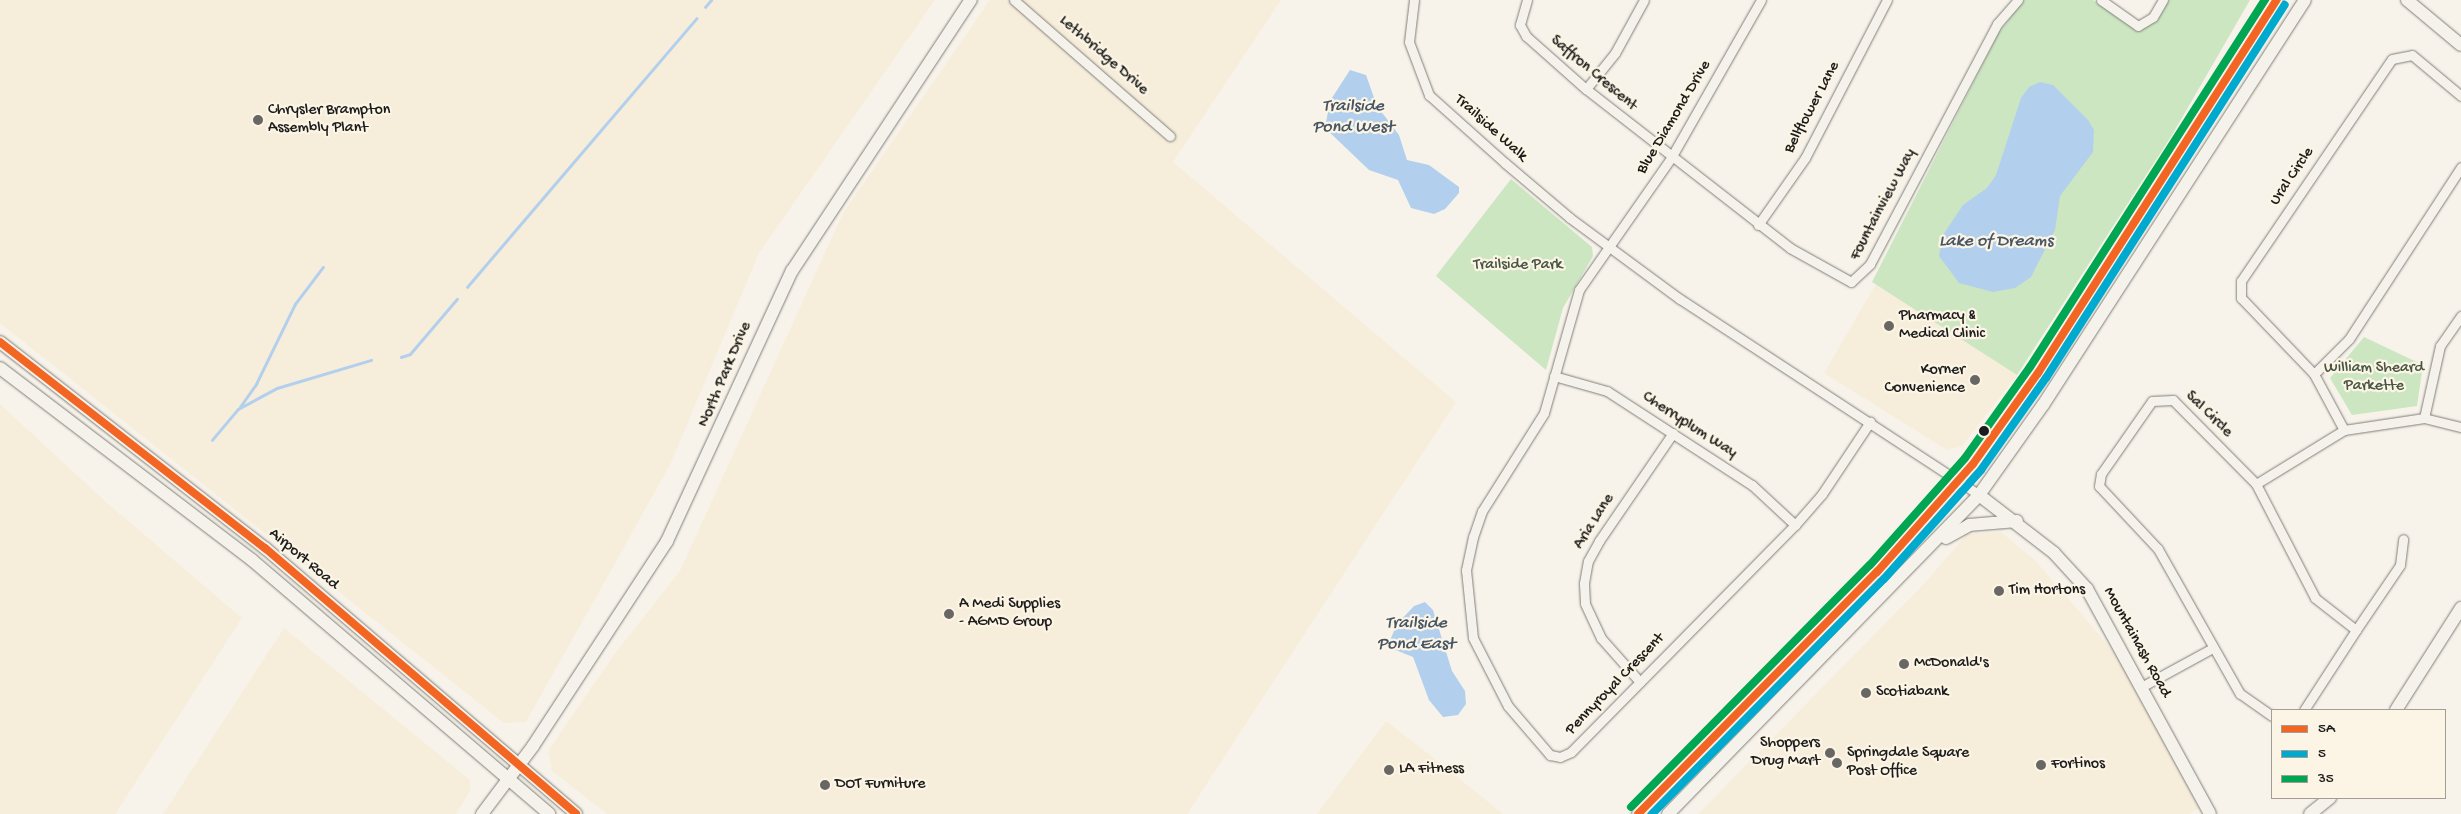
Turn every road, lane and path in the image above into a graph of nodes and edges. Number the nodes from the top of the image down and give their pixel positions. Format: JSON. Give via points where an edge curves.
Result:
{"nodes":[{"id":1,"x":970,"y":0,"type":"edge"},
{"id":2,"x":1014,"y":0,"type":"edge"},
{"id":3,"x":1414,"y":0,"type":"edge"},
{"id":4,"x":1528,"y":0,"type":"edge"},
{"id":5,"x":1644,"y":0,"type":"edge"},
{"id":6,"x":1760,"y":0,"type":"edge"},
{"id":7,"x":1887,"y":0,"type":"edge"},
{"id":8,"x":2018,"y":0,"type":"edge"},
{"id":9,"x":2101,"y":0,"type":"edge"},
{"id":10,"x":2163,"y":0,"type":"edge"},
{"id":11,"x":2276,"y":0,"type":"edge"},
{"id":12,"x":2407,"y":0,"type":"edge"},
{"id":13,"x":2305,"y":2,"type":"edge"},
{"id":14,"x":2461,"y":44,"type":"edge"},
{"id":15,"x":1586,"y":89,"type":"junction"},
{"id":16,"x":2461,"y":96,"type":"edge"},
{"id":17,"x":1170,"y":136,"type":"dead end"},
{"id":18,"x":1671,"y":158,"type":"junction"},
{"id":19,"x":2461,"y":167,"type":"edge"},
{"id":20,"x":1758,"y":225,"type":"junction"},
{"id":21,"x":1609,"y":248,"type":"junction"},
{"id":22,"x":2461,"y":316,"type":"edge"},
{"id":23,"x":0,"y":342,"type":"edge"},
{"id":24,"x":0,"y":368,"type":"edge"},
{"id":25,"x":2314,"y":374,"type":"junction"},
{"id":26,"x":1554,"y":376,"type":"junction"},
{"id":27,"x":2424,"y":418,"type":"junction"},
{"id":28,"x":1870,"y":422,"type":"junction"},
{"id":29,"x":2461,"y":427,"type":"edge"},
{"id":30,"x":2344,"y":430,"type":"junction"},
{"id":31,"x":1672,"y":433,"type":"junction"},
{"id":32,"x":1960,"y":482,"type":"junction"},
{"id":33,"x":2256,"y":484,"type":"junction"},
{"id":34,"x":1979,"y":495,"type":"junction"},
{"id":35,"x":2017,"y":521,"type":"junction"},
{"id":36,"x":1795,"y":525,"type":"junction"},
{"id":37,"x":2403,"y":539,"type":"dead end"},
{"id":38,"x":1935,"y":544,"type":"junction"},
{"id":39,"x":2461,"y":608,"type":"edge"},
{"id":40,"x":2356,"y":630,"type":"junction"},
{"id":41,"x":2211,"y":649,"type":"junction"},
{"id":42,"x":1640,"y":682,"type":"junction"},
{"id":43,"x":2143,"y":686,"type":"junction"},
{"id":44,"x":2305,"y":709,"type":"edge"},
{"id":45,"x":2397,"y":709,"type":"edge"},
{"id":46,"x":2271,"y":715,"type":"edge"},
{"id":47,"x":518,"y":766,"type":"junction"},
{"id":48,"x":507,"y":779,"type":"junction"},
{"id":49,"x":2329,"y":799,"type":"edge"},
{"id":50,"x":482,"y":814,"type":"edge"},
{"id":51,"x":549,"y":814,"type":"edge"},
{"id":52,"x":576,"y":814,"type":"edge"},
{"id":53,"x":1638,"y":814,"type":"edge"},
{"id":54,"x":1668,"y":814,"type":"edge"},
{"id":55,"x":2210,"y":814,"type":"edge"},
{"id":56,"x":2310,"y":814,"type":"edge"}],
"edges":[{"from":1,"to":47,"type":"main road","name":"North Park Drive","via":[[792,272],[667,541]]},
{"from":2,"to":17,"type":"street","name":"Lethbridge Drive"},
{"from":3,"to":21,"type":"street","name":"Trailside Walk","via":[[1409,42],[1429,95]]},
{"from":4,"to":15,"type":"street","name":"Saffron Crescent","via":[[1520,25],[1526,36]]},
{"from":5,"to":15,"type":"street","via":[[1615,53]]},
{"from":6,"to":18,"type":"street","name":"Blue Diamond Drive"},
{"from":7,"to":20,"type":"street","name":"Bellflower Lane","via":[[1804,158]]},
{"from":8,"to":20,"type":"street","name":"Fountainview Way","via":[[1997,24],[1858,279],[1851,282],[1837,276]]},
{"from":9,"to":10,"type":"street","via":[[2138,26],[2152,17]]},
{"from":11,"to":32,"type":"main road","via":[[2038,373]]},
{"from":12,"to":14,"type":"main road"},
{"from":13,"to":34,"type":"main road","via":[[2043,405]]},
{"from":15,"to":18,"type":"street","name":"Saffron Crescent"},
{"from":16,"to":25,"type":"street","name":"Ural Circle","via":[[2412,54],[2392,59],[2240,282],[2241,298]]},
{"from":18,"to":20,"type":"street","name":"Fountainview Way"},
{"from":18,"to":21,"type":"street","name":"Blue Diamond Drive"},
{"from":19,"to":25,"type":"street","via":[[2349,339]]},
{"from":21,"to":26,"type":"street","name":"Pennyroyal Crescent","via":[[1579,290]]},
{"from":21,"to":28,"type":"street","name":"Trailside Walk","via":[[1680,299]]},
{"from":22,"to":27,"type":"street","via":[[2440,346]]},
{"from":23,"to":47,"type":"main road","name":"Airport Road","via":[[265,548]]},
{"from":24,"to":48,"type":"main road","name":"Airport Road","via":[[252,560]]},
{"from":25,"to":30,"type":"street","name":"Ural Circle"},
{"from":26,"to":31,"type":"street","name":"Cherryplum Way","via":[[1607,391]]},
{"from":26,"to":42,"type":"street","name":"Pennyroyal Crescent","via":[[1544,413],[1482,511],[1473,537],[1466,570],[1473,638],[1508,706],[1550,755],[1560,757],[1571,752]]},
{"from":27,"to":29,"type":"street"},
{"from":27,"to":30,"type":"street"},
{"from":28,"to":32,"type":"street","name":"Trailside Walk"},
{"from":28,"to":36,"type":"street","name":"Pennyroyal Crescent","via":[[1822,494]]},
{"from":30,"to":33,"type":"street"},
{"from":31,"to":36,"type":"street","name":"Cherryplum Way","via":[[1752,485]]},
{"from":31,"to":42,"type":"street","name":"Aria Lane","via":[[1599,541],[1588,561],[1584,582],[1585,603],[1601,638]]},
{"from":32,"to":34,"type":"street","name":"Trailside Walk"},
{"from":32,"to":53,"type":"main road"},
{"from":33,"to":40,"type":"street","name":"Sal Circle","via":[[2315,598]]},
{"from":33,"to":41,"type":"street","name":"Sal Circle","via":[[2174,400],[2164,398],[2152,401],[2101,474],[2099,486],[2158,549]]},
{"from":34,"to":35,"type":"main road","name":"Mountainash Road"},
{"from":34,"to":38,"type":"main road"},
{"from":35,"to":38,"type":"main road","via":[[1969,525]]},
{"from":35,"to":43,"type":"main road","name":"Mountainash Road","via":[[2087,589]]},
{"from":36,"to":42,"type":"street","name":"Pennyroyal Crescent"},
{"from":37,"to":40,"type":"street","via":[[2400,565]]},
{"from":38,"to":54,"type":"main road"},
{"from":39,"to":45,"type":"main road"},
{"from":40,"to":44,"type":"street"},
{"from":41,"to":43,"type":"street"},
{"from":41,"to":46,"type":"street","name":"Sal Circle","via":[[2240,694]]},
{"from":43,"to":55,"type":"main road","name":"Mountainash Road"},
{"from":47,"to":48,"type":"main road","name":"North Park Drive"},
{"from":47,"to":52,"type":"main road","name":"Airport Road"},
{"from":48,"to":50,"type":"main road","name":"North Park Drive"},
{"from":48,"to":51,"type":"main road","name":"Airport Road"},
{"from":49,"to":56,"type":"main road"}]}
